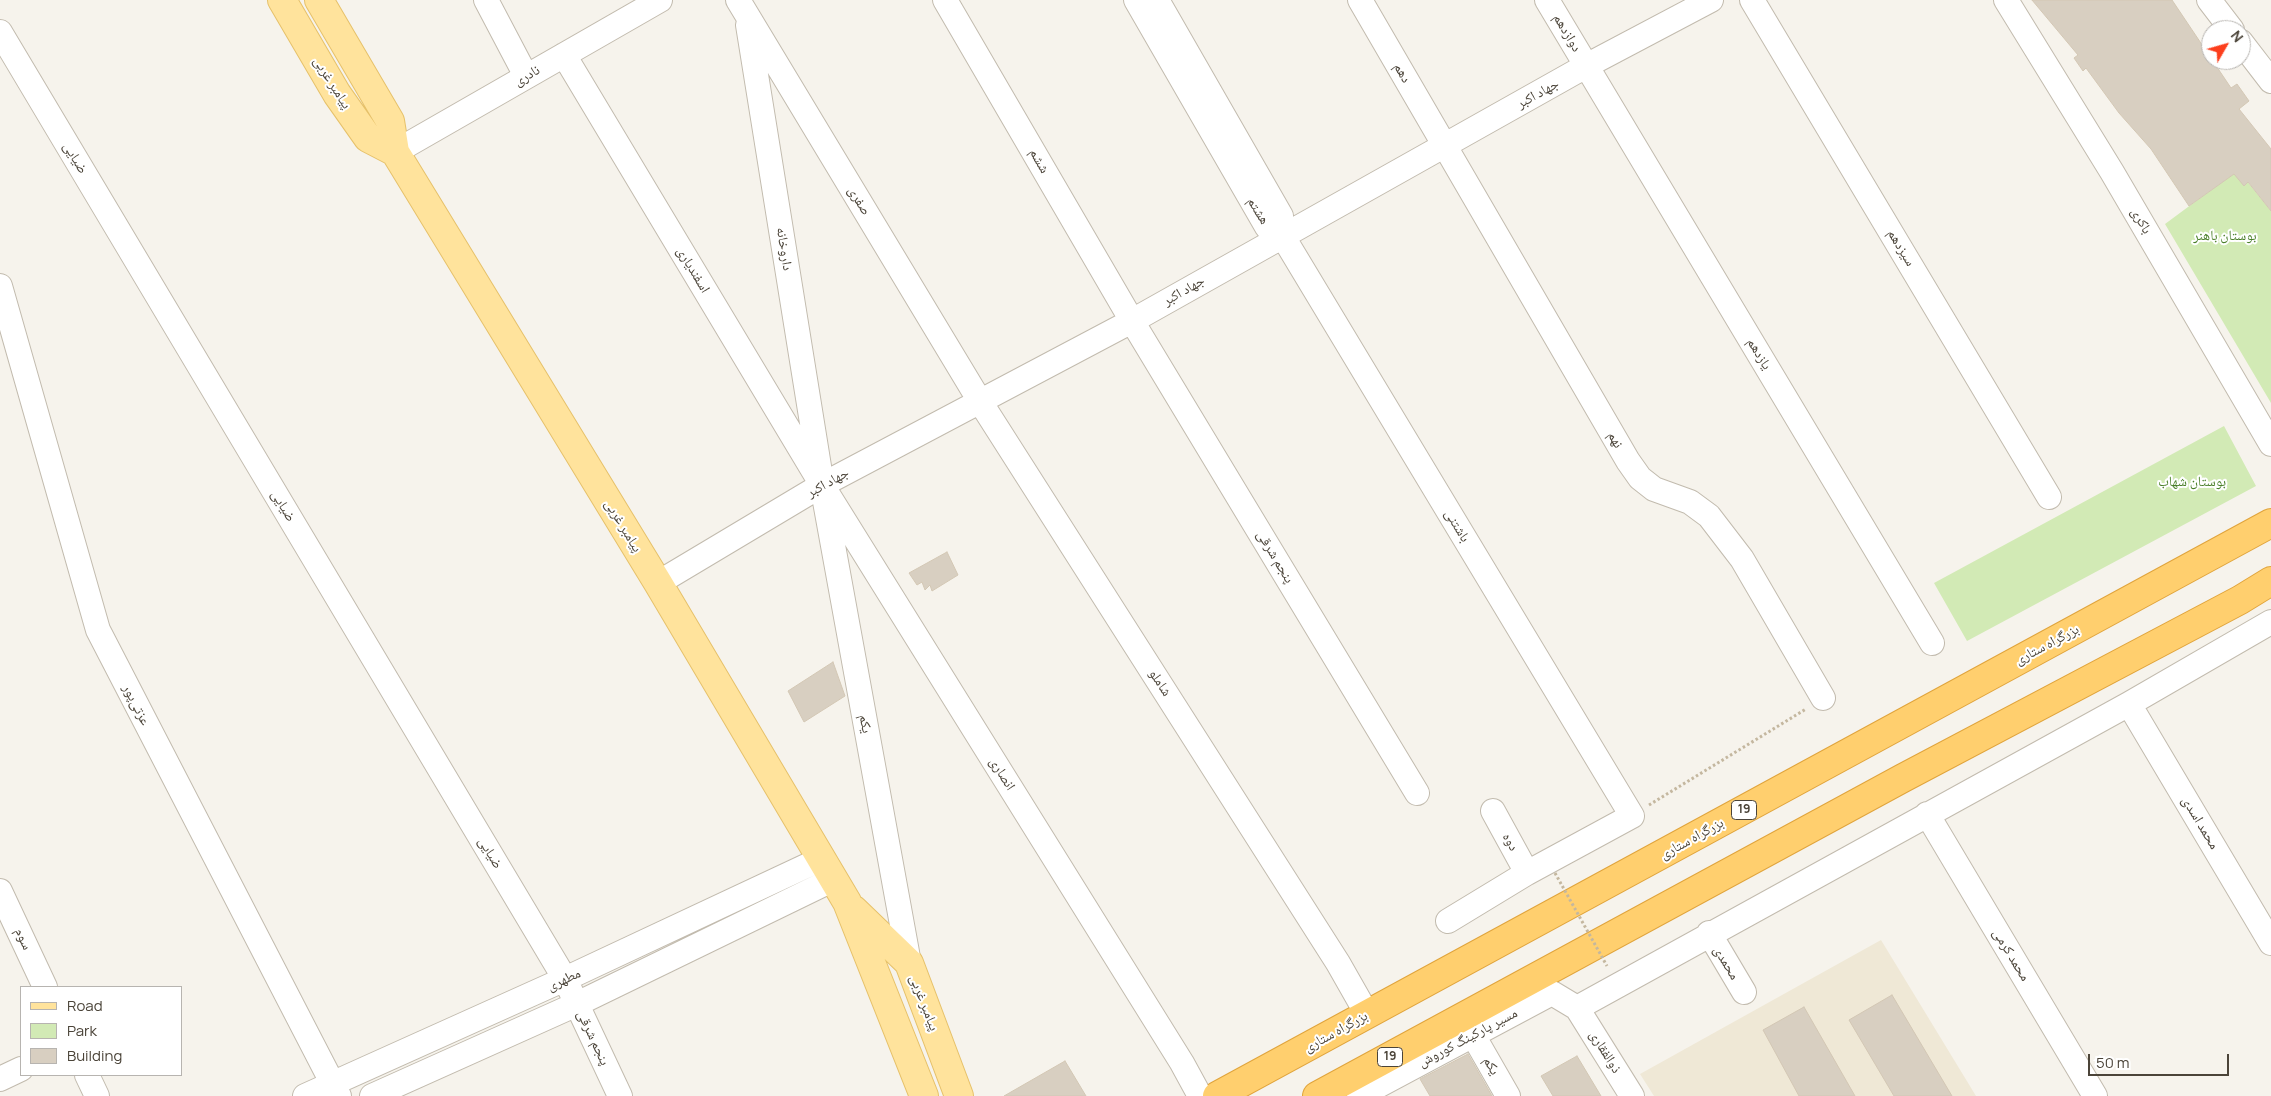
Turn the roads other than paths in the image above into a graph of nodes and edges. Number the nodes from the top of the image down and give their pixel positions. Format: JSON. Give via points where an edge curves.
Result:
{"nodes":[{"id":1,"x":282,"y":0,"type":"edge"},
{"id":2,"x":320,"y":0,"type":"edge"},
{"id":3,"x":486,"y":0,"type":"edge"},
{"id":4,"x":660,"y":0,"type":"edge"},
{"id":5,"x":945,"y":0,"type":"edge"},
{"id":6,"x":1136,"y":0,"type":"edge"},
{"id":7,"x":1158,"y":0,"type":"edge"},
{"id":8,"x":1360,"y":0,"type":"edge"},
{"id":9,"x":1547,"y":0,"type":"edge"},
{"id":10,"x":1711,"y":0,"type":"edge"},
{"id":11,"x":1752,"y":0,"type":"edge"},
{"id":12,"x":2006,"y":0,"type":"edge"},
{"id":13,"x":2209,"y":0,"type":"edge"},
{"id":14,"x":742,"y":7,"type":"edge"},
{"id":15,"x":2224,"y":20,"type":"edge"},
{"id":16,"x":0,"y":32,"type":"edge"},
{"id":17,"x":564,"y":54,"type":"junction"},
{"id":18,"x":2251,"y":55,"type":"edge"},
{"id":19,"x":1586,"y":66,"type":"junction"},
{"id":20,"x":526,"y":76,"type":"junction"},
{"id":21,"x":2271,"y":81,"type":"edge"},
{"id":22,"x":1444,"y":146,"type":"junction"},
{"id":23,"x":394,"y":152,"type":"junction"},
{"id":24,"x":1282,"y":236,"type":"junction"},
{"id":25,"x":0,"y":286,"type":"edge"},
{"id":26,"x":1132,"y":321,"type":"junction"},
{"id":27,"x":981,"y":403,"type":"junction"},
{"id":28,"x":2271,"y":444,"type":"edge"},
{"id":29,"x":822,"y":485,"type":"junction"},
{"id":30,"x":2049,"y":497,"type":"dead end"},
{"id":31,"x":2271,"y":523,"type":"edge"},
{"id":32,"x":2271,"y":581,"type":"edge"},
{"id":33,"x":658,"y":584,"type":"junction"},
{"id":34,"x":2271,"y":622,"type":"edge"},
{"id":35,"x":1932,"y":643,"type":"dead end"},
{"id":36,"x":1823,"y":698,"type":"road end"},
{"id":37,"x":2129,"y":704,"type":"junction"},
{"id":38,"x":1417,"y":793,"type":"dead end"},
{"id":39,"x":1493,"y":811,"type":"dead end"},
{"id":40,"x":1927,"y":814,"type":"junction"},
{"id":41,"x":1527,"y":873,"type":"junction"},
{"id":42,"x":833,"y":880,"type":"junction"},
{"id":43,"x":0,"y":891,"type":"edge"},
{"id":44,"x":1448,"y":921,"type":"dead end"},
{"id":45,"x":1709,"y":933,"type":"junction"},
{"id":46,"x":2271,"y":943,"type":"edge"},
{"id":47,"x":908,"y":963,"type":"junction"},
{"id":48,"x":565,"y":979,"type":"junction"},
{"id":49,"x":45,"y":986,"type":"edge"},
{"id":50,"x":1744,"y":992,"type":"dead end"},
{"id":51,"x":577,"y":1004,"type":"junction"},
{"id":52,"x":1577,"y":1008,"type":"junction"},
{"id":53,"x":1368,"y":1014,"type":"junction"},
{"id":54,"x":1473,"y":1035,"type":"junction"},
{"id":55,"x":20,"y":1069,"type":"edge"},
{"id":56,"x":87,"y":1076,"type":"edge"},
{"id":57,"x":0,"y":1079,"type":"edge"},
{"id":58,"x":336,"y":1089,"type":"edge"},
{"id":59,"x":97,"y":1096,"type":"edge"},
{"id":60,"x":305,"y":1096,"type":"edge"},
{"id":61,"x":372,"y":1096,"type":"edge"},
{"id":62,"x":620,"y":1096,"type":"edge"},
{"id":63,"x":924,"y":1096,"type":"edge"},
{"id":64,"x":959,"y":1096,"type":"edge"},
{"id":65,"x":1200,"y":1096,"type":"edge"},
{"id":66,"x":1217,"y":1096,"type":"edge"},
{"id":67,"x":1317,"y":1096,"type":"edge"},
{"id":68,"x":1359,"y":1096,"type":"edge"},
{"id":69,"x":1508,"y":1096,"type":"edge"},
{"id":70,"x":1632,"y":1096,"type":"edge"},
{"id":71,"x":2095,"y":1096,"type":"edge"}],
"edges":[{"from":1,"to":23,"type":"main road","name":"پیامبر غربی","via":[[337,94],[368,138]]},
{"from":2,"to":23,"type":"main road","name":"پیامبر غربی","via":[[390,121]]},
{"from":3,"to":20,"type":"street"},
{"from":4,"to":17,"type":"street","name":"نادری"},
{"from":5,"to":26,"type":"street","name":"ششم"},
{"from":6,"to":24,"type":"street","name":"هشتم","via":[[1267,227]]},
{"from":7,"to":24,"type":"street","name":"هشتم","via":[[1281,216]]},
{"from":8,"to":22,"type":"street","name":"دهم"},
{"from":9,"to":19,"type":"street","name":"دوازدهم"},
{"from":10,"to":19,"type":"street","name":"جهاد اکبر"},
{"from":11,"to":30,"type":"street","name":"سیزدهم"},
{"from":12,"to":28,"type":"street","name":"باکری","via":[[2112,172]]},
{"from":13,"to":15,"type":"street"},
{"from":14,"to":27,"type":"street","name":"صفری"},
{"from":14,"to":29,"type":"street","name":"داروخانه"},
{"from":16,"to":48,"type":"street","name":"ضیایی"},
{"from":17,"to":20,"type":"street","name":"نادری"},
{"from":17,"to":29,"type":"street","name":"اسفندیاری"},
{"from":18,"to":21,"type":"street"},
{"from":19,"to":22,"type":"street","name":"جهاد اکبر"},
{"from":19,"to":35,"type":"street","name":"یازدهم"},
{"from":20,"to":23,"type":"street","name":"نادری"},
{"from":22,"to":24,"type":"street","name":"جهاد اکبر"},
{"from":22,"to":36,"type":"street","name":"نهم","via":[[1628,461],[1640,478],[1654,489],[1690,502],[1709,516],[1742,560]]},
{"from":23,"to":33,"type":"main road","name":"پیامبر غربی"},
{"from":24,"to":26,"type":"street","name":"جهاد اکبر"},
{"from":24,"to":41,"type":"street","name":"باشتنی","via":[[1632,816]]},
{"from":25,"to":58,"type":"street","name":"عزتی‌پور","via":[[98,630]]},
{"from":26,"to":27,"type":"street","name":"جهاد اکبر"},
{"from":26,"to":38,"type":"street","name":"پنجم شرقی"},
{"from":27,"to":29,"type":"street","name":"جهاد اکبر"},
{"from":27,"to":53,"type":"street","name":"شاملو"},
{"from":29,"to":33,"type":"street","name":"جهاد اکبر"},
{"from":29,"to":47,"type":"street","name":"یکم"},
{"from":29,"to":65,"type":"street","name":"انصاری"},
{"from":31,"to":53,"type":"highway","name":"بزرگراه ستاری","number":"19"},
{"from":32,"to":67,"type":"highway","number":"19"},
{"from":33,"to":42,"type":"main road","name":"پیامبر غربی"},
{"from":34,"to":37,"type":"street"},
{"from":37,"to":40,"type":"street"},
{"from":37,"to":46,"type":"street","name":"محمد اسدی"},
{"from":39,"to":41,"type":"street","name":"دوه"},
{"from":40,"to":45,"type":"street"},
{"from":40,"to":71,"type":"street","name":"محمد کرمی"},
{"from":41,"to":44,"type":"street"},
{"from":42,"to":47,"type":"main road","name":"پیامبر غربی"},
{"from":42,"to":48,"type":"street","name":"مطهری"},
{"from":42,"to":51,"type":"street","name":"مطهری"},
{"from":42,"to":63,"type":"main road","name":"پیامبر غربی"},
{"from":43,"to":49,"type":"street","name":"سوم"},
{"from":45,"to":50,"type":"street","name":"محمدی"},
{"from":45,"to":52,"type":"street"},
{"from":47,"to":64,"type":"main road","name":"پیامبر غربی"},
{"from":48,"to":51,"type":"street","name":"پنجم شرقی"},
{"from":48,"to":58,"type":"street","name":"مطهری"},
{"from":51,"to":61,"type":"street","name":"مطهری"},
{"from":51,"to":62,"type":"street","name":"پنجم شرقی"},
{"from":52,"to":54,"type":"street","name":"مسیر پارکینگ کوروش","via":[[1552,993]]},
{"from":52,"to":70,"type":"street","name":"ذوالفقاری"},
{"from":53,"to":66,"type":"highway","name":"بزرگراه ستاری","number":"19"},
{"from":54,"to":68,"type":"street","name":"مسیر پارکینگ کوروش"},
{"from":54,"to":69,"type":"street","name":"یکم"},
{"from":55,"to":57,"type":"street"},
{"from":56,"to":59,"type":"street"},
{"from":58,"to":60,"type":"street","name":"مطهری"}]}
